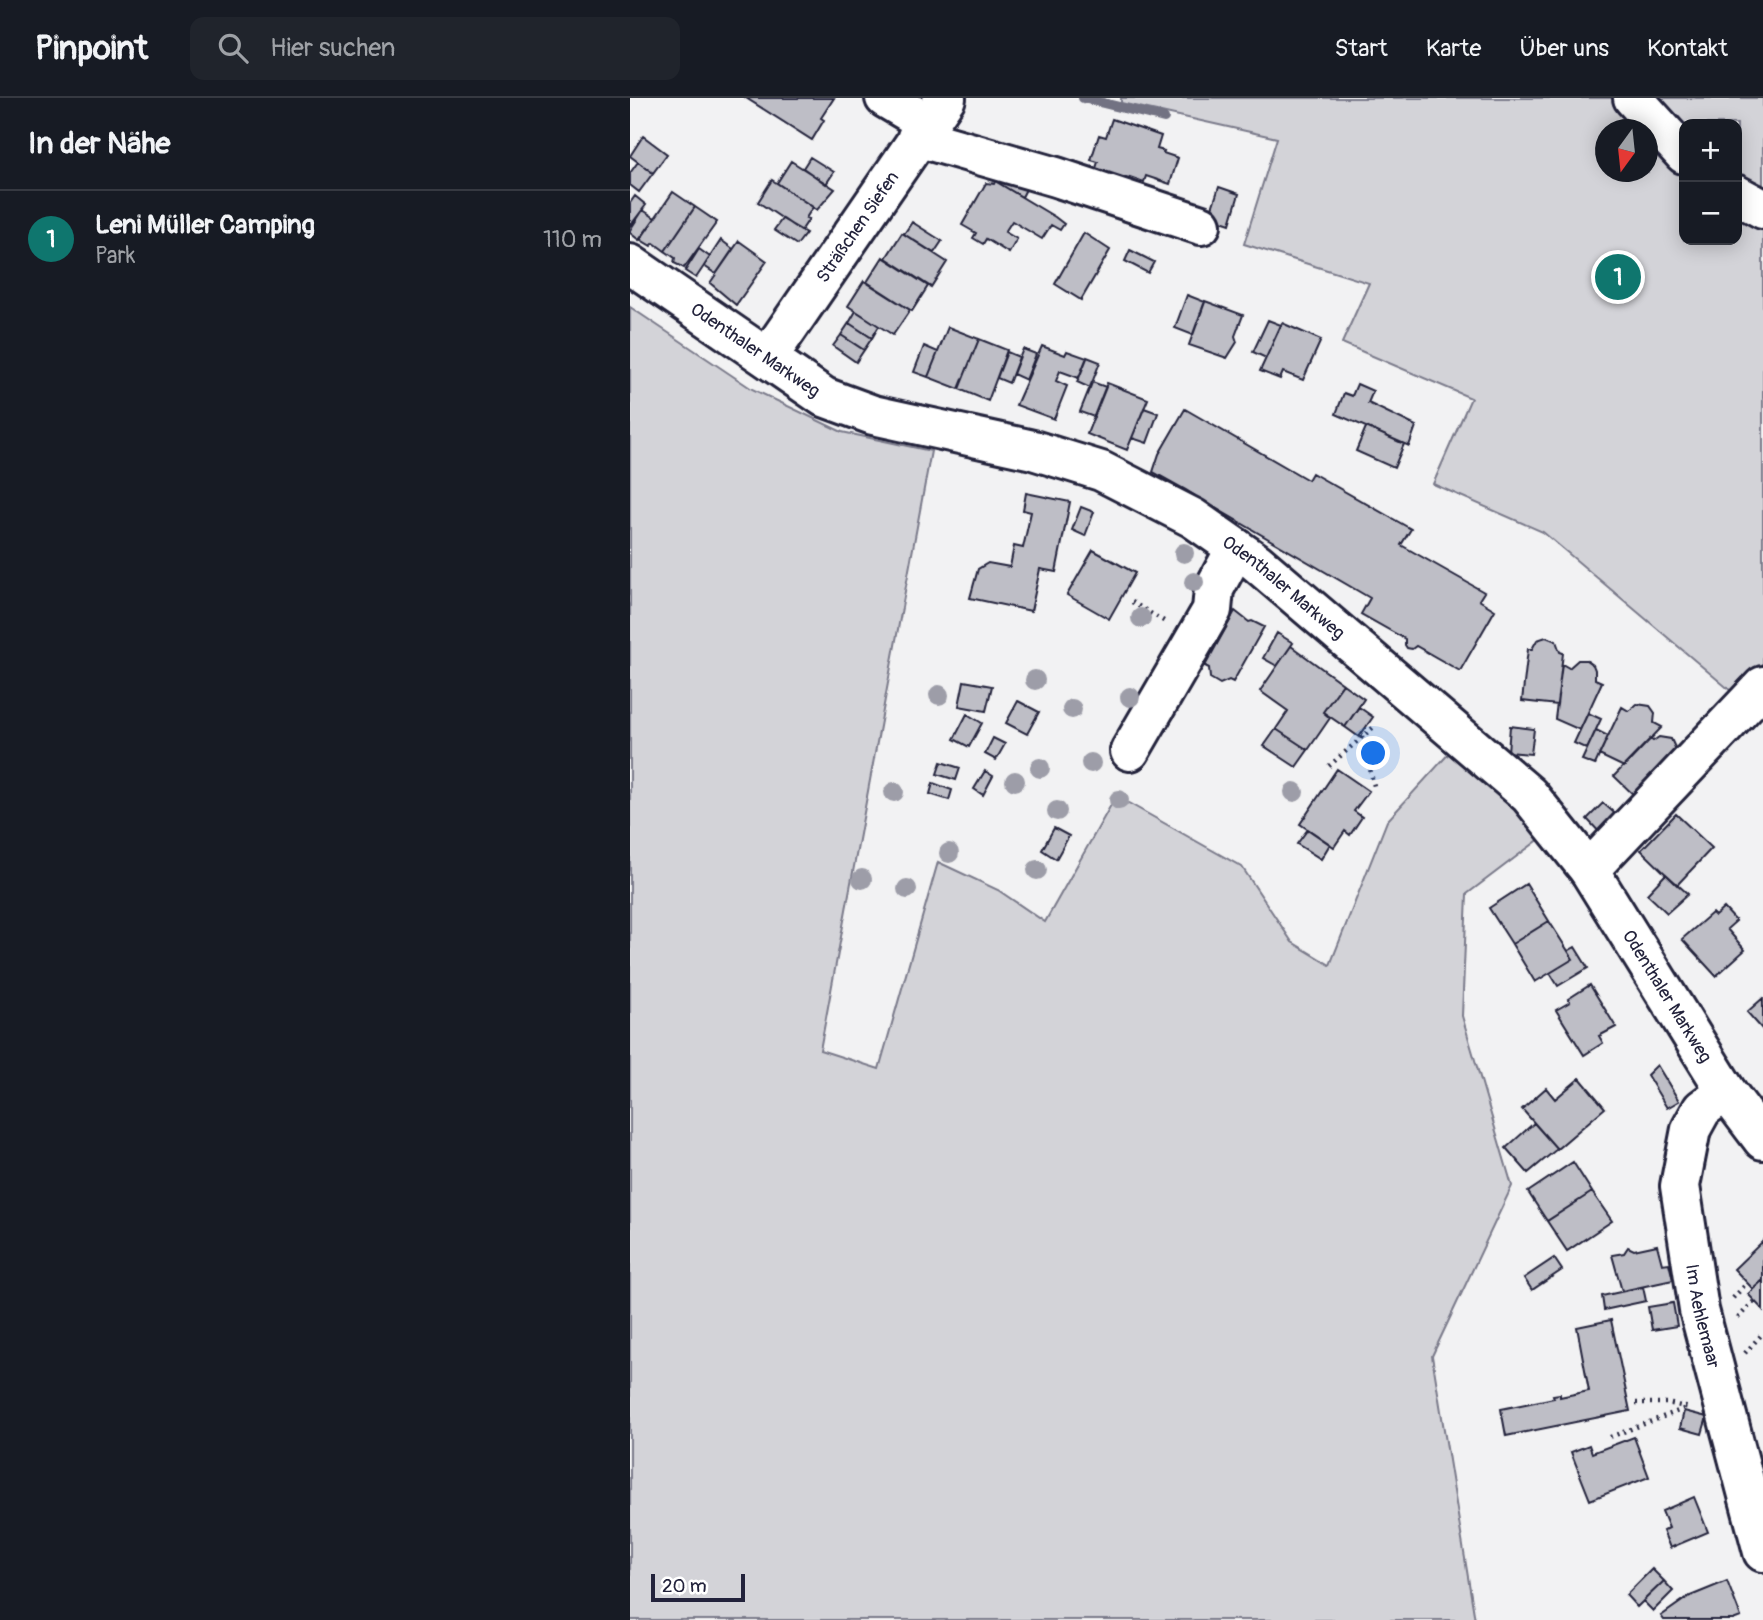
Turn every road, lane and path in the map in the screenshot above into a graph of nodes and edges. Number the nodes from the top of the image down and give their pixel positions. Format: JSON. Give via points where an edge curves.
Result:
{"nodes":[{"id":1,"x":885,"y":98,"type":"edge"},
{"id":2,"x":1645,"y":103,"type":"edge"},
{"id":3,"x":930,"y":119,"type":"edge"},
{"id":4,"x":1679,"y":147,"type":"edge"},
{"id":5,"x":1742,"y":198,"type":"edge"},
{"id":6,"x":1763,"y":209,"type":"edge"},
{"id":7,"x":1201,"y":225,"type":"dead end"},
{"id":8,"x":630,"y":264,"type":"edge"},
{"id":9,"x":768,"y":357,"type":"junction"},
{"id":10,"x":1236,"y":548,"type":"junction"},
{"id":11,"x":1763,"y":686,"type":"edge"},
{"id":12,"x":1376,"y":725,"type":"dead end"},
{"id":13,"x":1362,"y":736,"type":"junction"},
{"id":14,"x":1129,"y":751,"type":"dead end"},
{"id":15,"x":1328,"y":766,"type":"dead end"},
{"id":16,"x":1374,"y":786,"type":"dead end"},
{"id":17,"x":1589,"y":870,"type":"junction"},
{"id":18,"x":1726,"y":1091,"type":"junction"},
{"id":19,"x":1763,"y":1140,"type":"edge"},
{"id":20,"x":1636,"y":1403,"type":"dead end"},
{"id":21,"x":1687,"y":1407,"type":"junction"},
{"id":22,"x":1725,"y":1414,"type":"junction"},
{"id":23,"x":1610,"y":1437,"type":"dead end"},
{"id":24,"x":1763,"y":1552,"type":"edge"}],
"edges":[{"from":1,"to":3,"type":"street"},
{"from":2,"to":4,"type":"street"},
{"from":3,"to":7,"type":"street","via":[[1056,177]]},
{"from":3,"to":9,"type":"street","name":"Sträßchen Siefen"},
{"from":5,"to":6,"type":"street"},
{"from":8,"to":9,"type":"street","name":"Odenthaler Markweg"},
{"from":9,"to":10,"type":"street","name":"Odenthaler Markweg","via":[[824,397],[873,415],[1033,450],[1101,471],[1194,519]]},
{"from":10,"to":14,"type":"street","via":[[1213,589],[1212,610]]},
{"from":10,"to":17,"type":"street","name":"Odenthaler Markweg","via":[[1529,794]]},
{"from":11,"to":17,"type":"street"},
{"from":12,"to":13,"type":"path"},
{"from":13,"to":15,"type":"path"},
{"from":13,"to":16,"type":"path"},
{"from":17,"to":18,"type":"street","name":"Odenthaler Markweg"},
{"from":18,"to":19,"type":"street","name":"Odenthaler Markweg"},
{"from":18,"to":22,"type":"street","name":"Im Aehlemaar","via":[[1703,1109],[1691,1129],[1680,1186],[1699,1310]]},
{"from":20,"to":21,"type":"path"},
{"from":21,"to":22,"type":"path"},
{"from":21,"to":23,"type":"path"},
{"from":22,"to":24,"type":"street","name":"Im Aehlemaar"}]}
